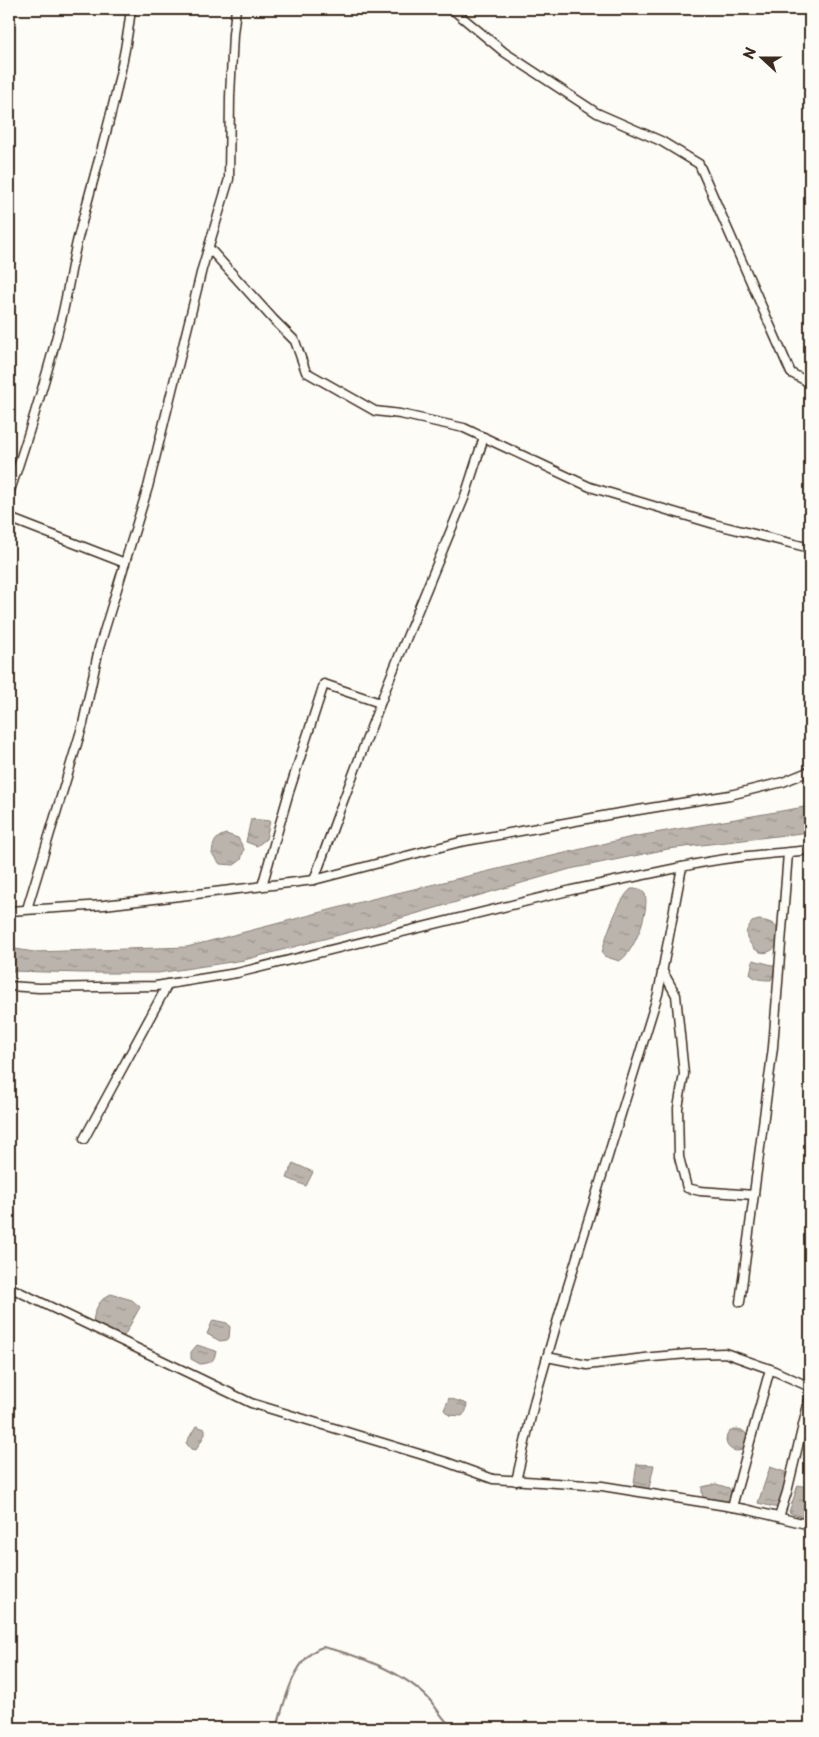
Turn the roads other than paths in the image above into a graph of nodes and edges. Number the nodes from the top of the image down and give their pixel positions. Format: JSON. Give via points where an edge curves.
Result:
{"nodes":[{"id":1,"x":131,"y":9,"type":"edge"},
{"id":2,"x":236,"y":9,"type":"edge"},
{"id":3,"x":452,"y":9,"type":"edge"},
{"id":4,"x":209,"y":248,"type":"junction"},
{"id":5,"x":810,"y":383,"type":"edge"},
{"id":6,"x":484,"y":437,"type":"junction"},
{"id":7,"x":9,"y":494,"type":"edge"},
{"id":8,"x":9,"y":518,"type":"edge"},
{"id":9,"x":810,"y":548,"type":"edge"},
{"id":10,"x":125,"y":563,"type":"junction"},
{"id":11,"x":380,"y":703,"type":"junction"},
{"id":12,"x":810,"y":771,"type":"edge"},
{"id":13,"x":810,"y":850,"type":"edge"},
{"id":14,"x":788,"y":852,"type":"junction"},
{"id":15,"x":682,"y":867,"type":"junction"},
{"id":16,"x":314,"y":880,"type":"junction"},
{"id":17,"x":262,"y":886,"type":"junction"},
{"id":18,"x":27,"y":910,"type":"junction"},
{"id":19,"x":9,"y":911,"type":"edge"},
{"id":20,"x":662,"y":970,"type":"junction"},
{"id":21,"x":168,"y":984,"type":"junction"},
{"id":22,"x":9,"y":986,"type":"edge"},
{"id":23,"x":84,"y":1139,"type":"dead end"},
{"id":24,"x":754,"y":1196,"type":"junction"},
{"id":25,"x":9,"y":1287,"type":"edge"},
{"id":26,"x":740,"y":1302,"type":"dead end"},
{"id":27,"x":547,"y":1357,"type":"junction"},
{"id":28,"x":770,"y":1369,"type":"junction"},
{"id":29,"x":810,"y":1387,"type":"edge"},
{"id":30,"x":810,"y":1396,"type":"edge"},
{"id":31,"x":516,"y":1481,"type":"junction"},
{"id":32,"x":732,"y":1506,"type":"junction"},
{"id":33,"x":779,"y":1517,"type":"junction"},
{"id":34,"x":810,"y":1525,"type":"edge"}],
"edges":[{"from":1,"to":7,"type":"street","via":[[126,48],[77,240],[62,318],[34,421]]},
{"from":2,"to":4,"type":"street","via":[[229,179]]},
{"from":3,"to":5,"type":"street","via":[[504,52],[597,113],[662,141],[698,164],[791,372]]},
{"from":4,"to":6,"type":"street","via":[[295,341],[306,372],[375,411],[464,428]]},
{"from":4,"to":10,"type":"street","via":[[148,487]]},
{"from":6,"to":9,"type":"street","via":[[590,487],[714,524]]},
{"from":6,"to":11,"type":"street","via":[[465,496]]},
{"from":8,"to":10,"type":"street"},
{"from":10,"to":18,"type":"street"},
{"from":11,"to":16,"type":"street"},
{"from":11,"to":17,"type":"street","via":[[324,684]]},
{"from":12,"to":16,"type":"street","via":[[783,782],[730,795],[460,842]]},
{"from":13,"to":14,"type":"street"},
{"from":14,"to":15,"type":"street"},
{"from":14,"to":24,"type":"street","via":[[773,1047]]},
{"from":15,"to":20,"type":"street"},
{"from":15,"to":21,"type":"street","via":[[572,890],[237,973]]},
{"from":16,"to":17,"type":"street"},
{"from":17,"to":18,"type":"street","via":[[104,905]]},
{"from":18,"to":19,"type":"street"},
{"from":20,"to":24,"type":"street","via":[[676,995],[684,1074],[678,1108],[679,1157],[687,1188]]},
{"from":20,"to":27,"type":"street","via":[[658,994]]},
{"from":21,"to":22,"type":"street"},
{"from":21,"to":23,"type":"street"},
{"from":24,"to":26,"type":"street"},
{"from":25,"to":31,"type":"street","via":[[251,1403],[493,1479]]},
{"from":27,"to":28,"type":"street","via":[[587,1366],[653,1357],[725,1353]]},
{"from":27,"to":31,"type":"street"},
{"from":28,"to":29,"type":"street"},
{"from":28,"to":32,"type":"street"},
{"from":30,"to":33,"type":"street","via":[[788,1492]]},
{"from":31,"to":32,"type":"street","via":[[602,1486]]},
{"from":32,"to":33,"type":"street"},
{"from":33,"to":34,"type":"street"}]}
